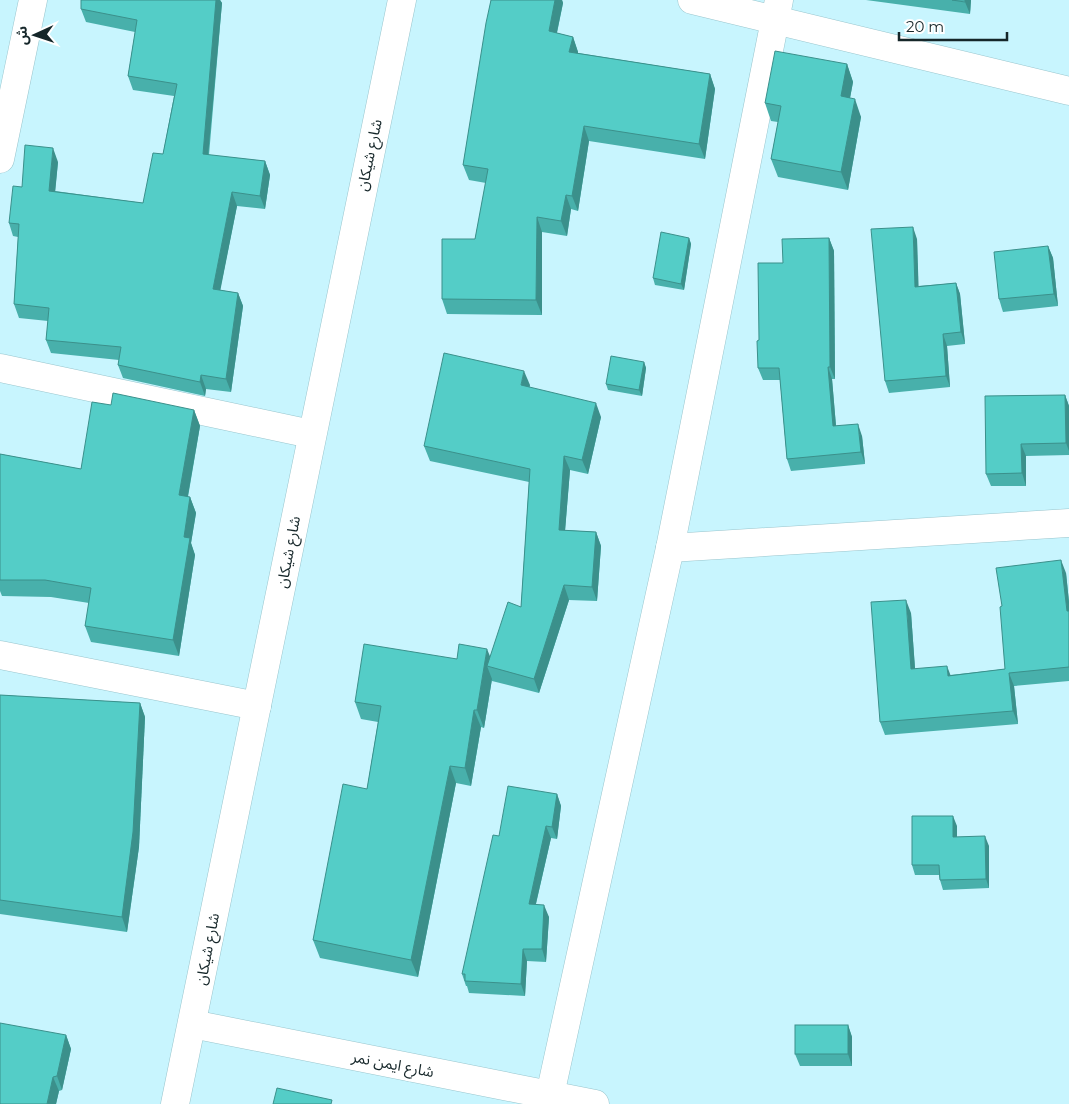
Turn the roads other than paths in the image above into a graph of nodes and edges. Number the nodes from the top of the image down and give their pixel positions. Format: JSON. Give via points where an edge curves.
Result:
{"nodes":[{"id":1,"x":33,"y":0,"type":"edge"},
{"id":2,"x":402,"y":0,"type":"edge"},
{"id":3,"x":692,"y":0,"type":"edge"},
{"id":4,"x":777,"y":10,"type":"edge"},
{"id":5,"x":1069,"y":92,"type":"edge"},
{"id":6,"x":0,"y":159,"type":"edge"},
{"id":7,"x":0,"y":368,"type":"edge"},
{"id":8,"x":311,"y":434,"type":"junction"},
{"id":9,"x":1069,"y":523,"type":"edge"},
{"id":10,"x":670,"y":548,"type":"junction"},
{"id":11,"x":0,"y":655,"type":"edge"},
{"id":12,"x":257,"y":706,"type":"junction"},
{"id":13,"x":192,"y":1024,"type":"junction"},
{"id":14,"x":549,"y":1100,"type":"edge"},
{"id":15,"x":174,"y":1104,"type":"edge"},
{"id":16,"x":595,"y":1104,"type":"edge"}],
"edges":[{"from":1,"to":6,"type":"street"},
{"from":2,"to":8,"type":"street","name":"شارع شيكان"},
{"from":3,"to":4,"type":"street"},
{"from":4,"to":5,"type":"street"},
{"from":4,"to":10,"type":"street"},
{"from":7,"to":8,"type":"street"},
{"from":8,"to":12,"type":"street","name":"شارع شيكان"},
{"from":9,"to":10,"type":"street"},
{"from":10,"to":14,"type":"street"},
{"from":11,"to":12,"type":"street"},
{"from":12,"to":13,"type":"street","name":"شارع شيكان"},
{"from":13,"to":14,"type":"street","name":"شارع ايمن نمر"},
{"from":13,"to":15,"type":"street","name":"شارع شيكان"},
{"from":14,"to":16,"type":"street","name":"شارع ايمن نمر"}]}
